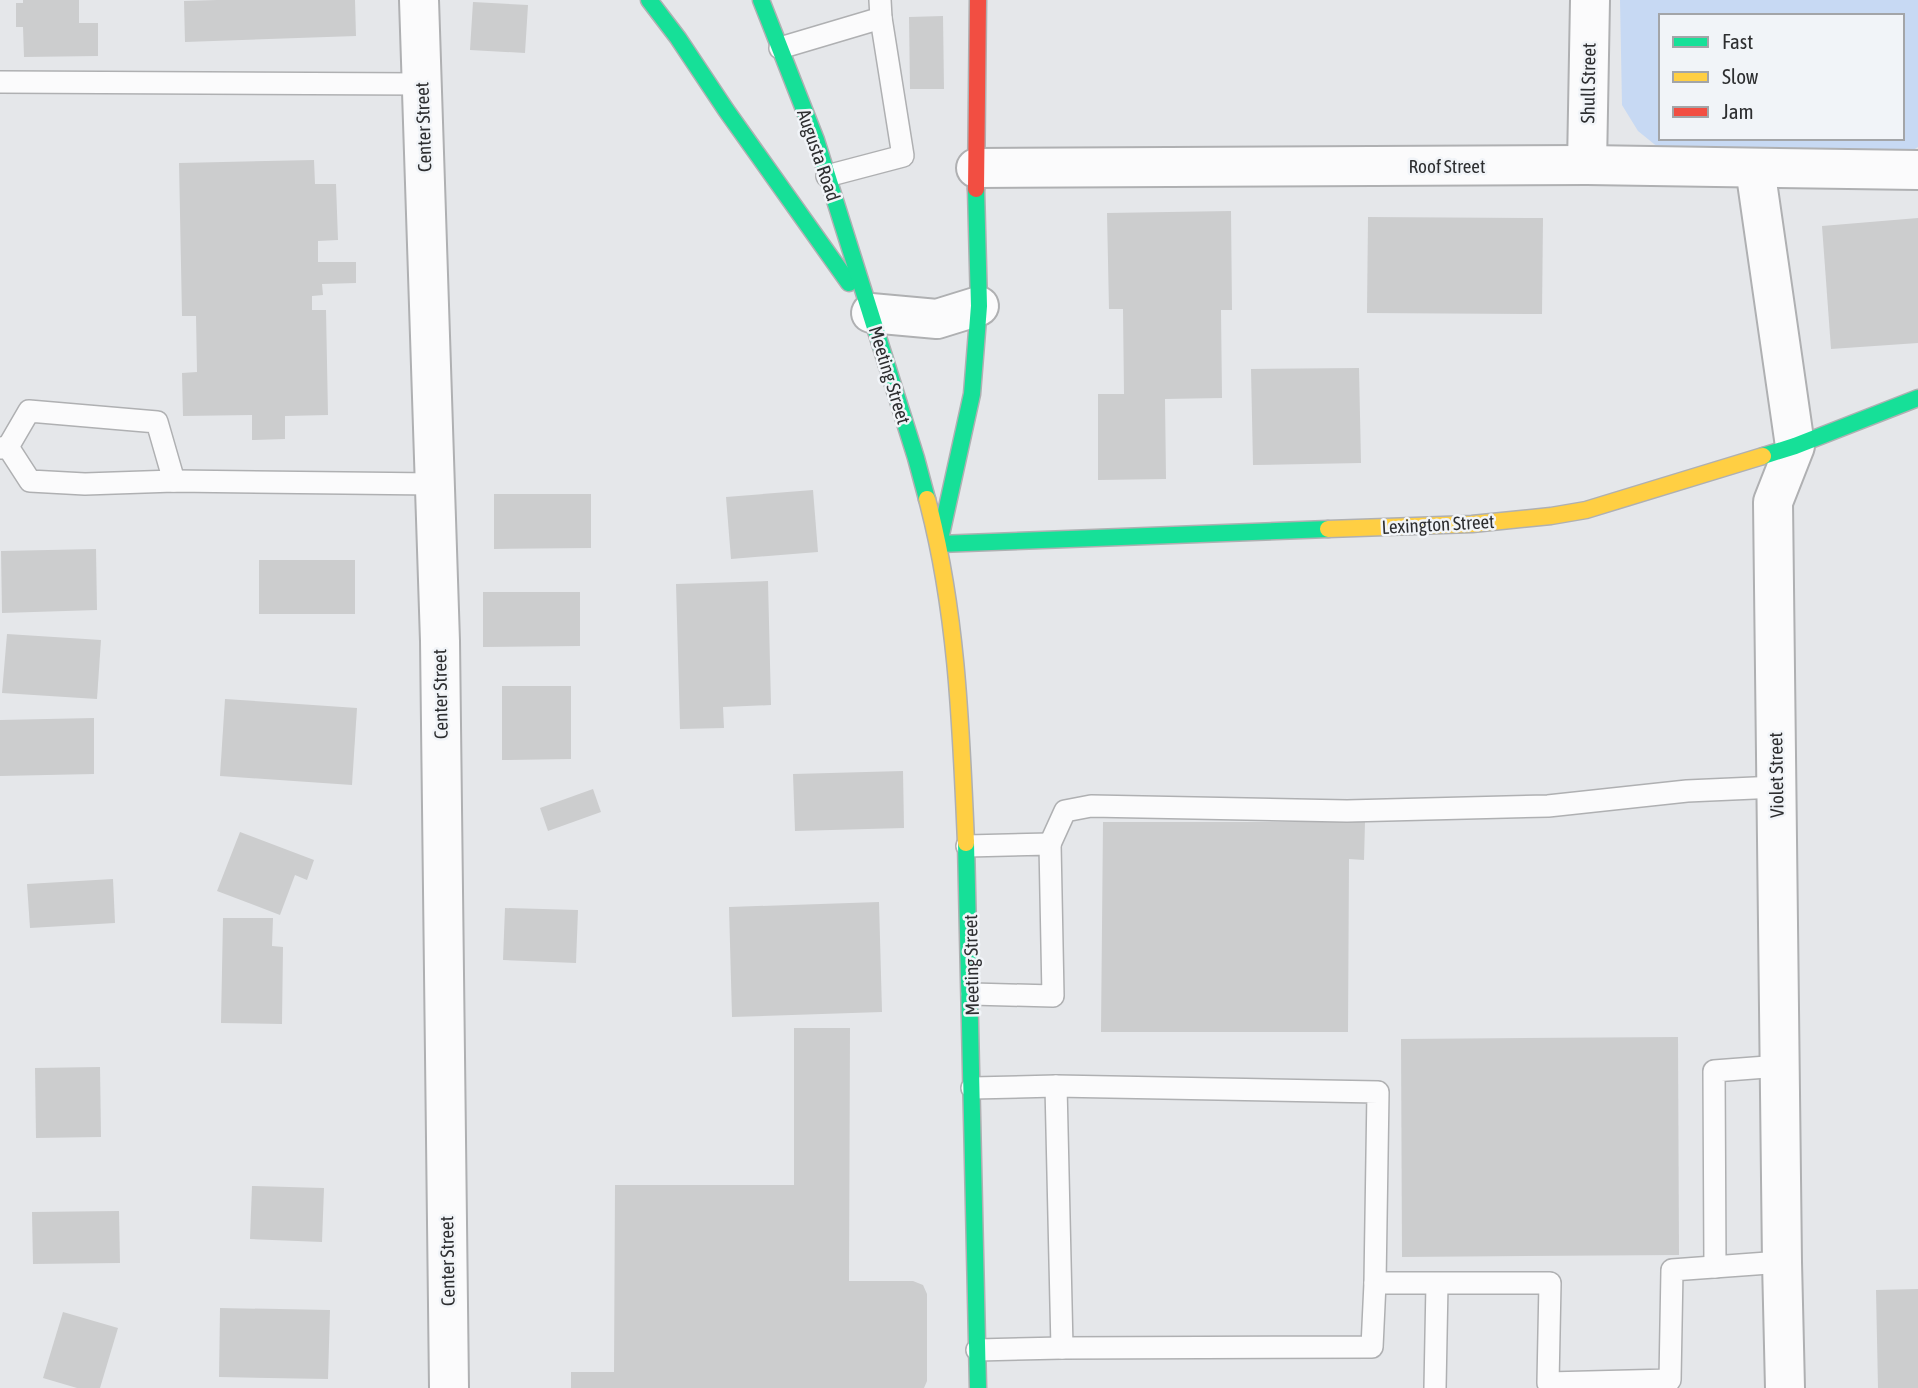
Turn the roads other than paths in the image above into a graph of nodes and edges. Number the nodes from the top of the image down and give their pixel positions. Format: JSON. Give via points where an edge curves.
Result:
{"nodes":[{"id":1,"x":419,"y":0,"type":"edge"},
{"id":2,"x":649,"y":0,"type":"edge"},
{"id":3,"x":761,"y":0,"type":"edge"},
{"id":4,"x":978,"y":0,"type":"edge"},
{"id":5,"x":1590,"y":0,"type":"edge"},
{"id":6,"x":881,"y":9,"type":"edge"},
{"id":7,"x":780,"y":48,"type":"junction"},
{"id":8,"x":0,"y":82,"type":"edge"},
{"id":9,"x":421,"y":84,"type":"junction"},
{"id":10,"x":1587,"y":165,"type":"junction"},
{"id":11,"x":976,"y":168,"type":"junction"},
{"id":12,"x":1755,"y":168,"type":"junction"},
{"id":13,"x":1918,"y":170,"type":"edge"},
{"id":14,"x":827,"y":176,"type":"junction"},
{"id":15,"x":979,"y":306,"type":"junction"},
{"id":16,"x":871,"y":313,"type":"junction"},
{"id":17,"x":1918,"y":398,"type":"edge"},
{"id":18,"x":1795,"y":446,"type":"junction"},
{"id":19,"x":4,"y":448,"type":"edge"},
{"id":20,"x":174,"y":481,"type":"junction"},
{"id":21,"x":434,"y":484,"type":"junction"},
{"id":22,"x":939,"y":544,"type":"junction"},
{"id":23,"x":1777,"y":787,"type":"junction"},
{"id":24,"x":1050,"y":844,"type":"junction"},
{"id":25,"x":967,"y":846,"type":"junction"},
{"id":26,"x":972,"y":994,"type":"junction"},
{"id":27,"x":1780,"y":1066,"type":"junction"},
{"id":28,"x":1056,"y":1086,"type":"junction"},
{"id":29,"x":972,"y":1088,"type":"junction"},
{"id":30,"x":1782,"y":1262,"type":"junction"},
{"id":31,"x":1715,"y":1267,"type":"junction"},
{"id":32,"x":1375,"y":1283,"type":"junction"},
{"id":33,"x":1437,"y":1284,"type":"junction"},
{"id":34,"x":1062,"y":1348,"type":"junction"},
{"id":35,"x":977,"y":1350,"type":"junction"},
{"id":36,"x":1670,"y":1384,"type":"edge"},
{"id":37,"x":1548,"y":1386,"type":"edge"},
{"id":38,"x":449,"y":1388,"type":"edge"},
{"id":39,"x":978,"y":1388,"type":"edge"},
{"id":40,"x":1436,"y":1388,"type":"edge"},
{"id":41,"x":1785,"y":1388,"type":"edge"}],
"edges":[{"from":1,"to":9,"type":"street","name":"Center Street"},
{"from":2,"to":16,"type":"main road"},
{"from":3,"to":7,"type":"main road","name":"Augusta Road"},
{"from":4,"to":11,"type":"main road","name":"Meeting Street"},
{"from":5,"to":10,"type":"street","name":"Shull Street"},
{"from":6,"to":7,"type":"lane"},
{"from":6,"to":14,"type":"lane","via":[[903,156]]},
{"from":7,"to":14,"type":"main road","name":"Augusta Road"},
{"from":8,"to":9,"type":"lane"},
{"from":9,"to":21,"type":"street","name":"Center Street"},
{"from":10,"to":11,"type":"street","name":"Roof Street"},
{"from":10,"to":12,"type":"street","name":"Roof Street"},
{"from":11,"to":15,"type":"main road","name":"Meeting Street"},
{"from":12,"to":13,"type":"street","name":"Roof Street"},
{"from":12,"to":18,"type":"street","name":"Violet Street"},
{"from":14,"to":16,"type":"main road","name":"Augusta Road"},
{"from":15,"to":16,"type":"street","name":"Meeting Street","via":[[936,319]]},
{"from":15,"to":22,"type":"main road","name":"Meeting Street","via":[[972,394]]},
{"from":16,"to":22,"type":"main road","name":"Meeting Street"},
{"from":17,"to":18,"type":"main road","name":"Lexington Street"},
{"from":18,"to":22,"type":"main road","name":"Lexington Street","via":[[1586,510],[1551,516],[1472,524]]},
{"from":18,"to":23,"type":"street","name":"Violet Street","via":[[1773,502]]},
{"from":19,"to":20,"type":"lane","via":[[30,481]]},
{"from":19,"to":20,"type":"lane","via":[[29,411],[157,422]]},
{"from":20,"to":21,"type":"lane"},
{"from":21,"to":38,"type":"street","name":"Center Street"},
{"from":22,"to":25,"type":"main road","name":"Meeting Street","via":[[960,705]]},
{"from":23,"to":24,"type":"lane","via":[[1548,806],[1347,811],[1091,806],[1065,811]]},
{"from":23,"to":27,"type":"street","name":"Violet Street"},
{"from":24,"to":25,"type":"lane"},
{"from":24,"to":26,"type":"lane","via":[[1053,996]]},
{"from":25,"to":26,"type":"main road","name":"Meeting Street"},
{"from":26,"to":29,"type":"main road","name":"Meeting Street"},
{"from":27,"to":30,"type":"street","name":"Violet Street"},
{"from":27,"to":31,"type":"lane","via":[[1714,1071]]},
{"from":28,"to":29,"type":"lane"},
{"from":28,"to":32,"type":"lane","via":[[1378,1092]]},
{"from":28,"to":34,"type":"lane"},
{"from":29,"to":35,"type":"main road","name":"Meeting Street"},
{"from":30,"to":31,"type":"lane"},
{"from":30,"to":41,"type":"street","name":"Violet Street"},
{"from":31,"to":36,"type":"lane","via":[[1672,1270]]},
{"from":32,"to":33,"type":"lane"},
{"from":32,"to":34,"type":"lane","via":[[1371,1347]]},
{"from":33,"to":37,"type":"lane","via":[[1550,1283]]},
{"from":33,"to":40,"type":"lane"},
{"from":34,"to":35,"type":"lane"},
{"from":35,"to":39,"type":"main road","name":"Meeting Street"},
{"from":36,"to":37,"type":"lane"}]}
